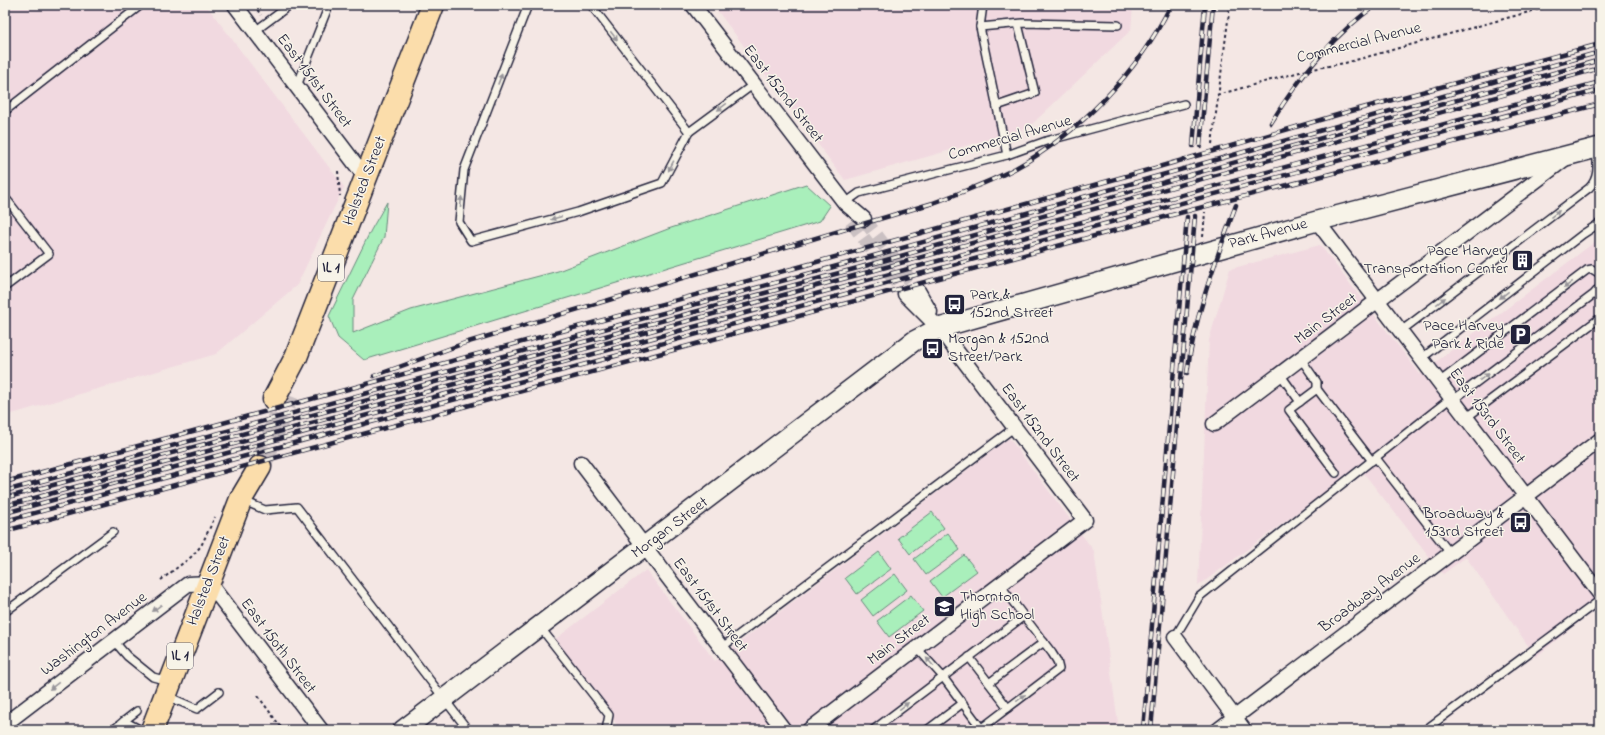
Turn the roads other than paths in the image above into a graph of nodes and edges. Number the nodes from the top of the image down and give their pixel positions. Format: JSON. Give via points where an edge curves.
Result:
{"nodes":[{"id":1,"x":141,"y":5,"type":"edge"},
{"id":2,"x":235,"y":5,"type":"edge"},
{"id":3,"x":290,"y":5,"type":"edge"},
{"id":4,"x":329,"y":5,"type":"edge"},
{"id":5,"x":433,"y":5,"type":"edge"},
{"id":6,"x":528,"y":5,"type":"edge"},
{"id":7,"x":590,"y":5,"type":"edge"},
{"id":8,"x":693,"y":5,"type":"edge"},
{"id":9,"x":983,"y":5,"type":"edge"},
{"id":10,"x":1018,"y":24,"type":"junction"},
{"id":11,"x":1118,"y":25,"type":"dead end"},
{"id":12,"x":980,"y":27,"type":"junction"},
{"id":13,"x":255,"y":31,"type":"junction"},
{"id":14,"x":754,"y":84,"type":"junction"},
{"id":15,"x":297,"y":86,"type":"junction"},
{"id":16,"x":1184,"y":104,"type":"dead end"},
{"id":17,"x":997,"y":106,"type":"junction"},
{"id":18,"x":5,"y":111,"type":"edge"},
{"id":19,"x":689,"y":132,"type":"junction"},
{"id":20,"x":1598,"y":147,"type":"edge"},
{"id":21,"x":1573,"y":153,"type":"junction"},
{"id":22,"x":1007,"y":155,"type":"junction"},
{"id":23,"x":366,"y":178,"type":"junction"},
{"id":24,"x":8,"y":201,"type":"dead end"},
{"id":25,"x":845,"y":203,"type":"junction"},
{"id":26,"x":857,"y":220,"type":"tunnel mouth"},
{"id":27,"x":1317,"y":221,"type":"junction"},
{"id":28,"x":1600,"y":223,"type":"edge"},
{"id":29,"x":1600,"y":274,"type":"edge"},
{"id":30,"x":5,"y":287,"type":"edge"},
{"id":31,"x":1600,"y":287,"type":"edge"},
{"id":32,"x":911,"y":293,"type":"tunnel mouth"},
{"id":33,"x":1378,"y":301,"type":"junction"},
{"id":34,"x":1600,"y":318,"type":"edge"},
{"id":35,"x":939,"y":328,"type":"junction"},
{"id":36,"x":1401,"y":331,"type":"junction"},
{"id":37,"x":1422,"y":358,"type":"junction"},
{"id":38,"x":1301,"y":359,"type":"junction"},
{"id":39,"x":1280,"y":374,"type":"junction"},
{"id":40,"x":1439,"y":382,"type":"junction"},
{"id":41,"x":1318,"y":390,"type":"junction"},
{"id":42,"x":281,"y":397,"type":"tunnel mouth"},
{"id":43,"x":1452,"y":399,"type":"junction"},
{"id":44,"x":1300,"y":402,"type":"junction"},
{"id":45,"x":1466,"y":418,"type":"junction"},
{"id":46,"x":1214,"y":424,"type":"dead end"},
{"id":47,"x":1015,"y":427,"type":"junction"},
{"id":48,"x":1600,"y":440,"type":"edge"},
{"id":49,"x":1374,"y":459,"type":"junction"},
{"id":50,"x":581,"y":463,"type":"dead end"},
{"id":51,"x":253,"y":468,"type":"tunnel mouth"},
{"id":52,"x":1336,"y":472,"type":"dead end"},
{"id":53,"x":1526,"y":496,"type":"junction"},
{"id":54,"x":241,"y":499,"type":"junction"},
{"id":55,"x":1085,"y":520,"type":"joint"},
{"id":56,"x":113,"y":532,"type":"dead end"},
{"id":57,"x":645,"y":547,"type":"junction"},
{"id":58,"x":1450,"y":553,"type":"junction"},
{"id":59,"x":209,"y":583,"type":"junction"},
{"id":60,"x":1000,"y":585,"type":"junction"},
{"id":61,"x":1600,"y":594,"type":"edge"},
{"id":62,"x":1600,"y":600,"type":"edge"},
{"id":63,"x":5,"y":612,"type":"edge"},
{"id":64,"x":1024,"y":616,"type":"junction"},
{"id":65,"x":540,"y":627,"type":"junction"},
{"id":66,"x":1175,"y":637,"type":"joint"},
{"id":67,"x":114,"y":641,"type":"junction"},
{"id":68,"x":1044,"y":642,"type":"junction"},
{"id":69,"x":721,"y":648,"type":"junction"},
{"id":70,"x":917,"y":648,"type":"junction"},
{"id":71,"x":969,"y":657,"type":"junction"},
{"id":72,"x":943,"y":677,"type":"junction"},
{"id":73,"x":989,"y":684,"type":"junction"},
{"id":74,"x":168,"y":688,"type":"junction"},
{"id":75,"x":219,"y":692,"type":"dead end"},
{"id":76,"x":444,"y":699,"type":"junction"},
{"id":77,"x":963,"y":704,"type":"junction"},
{"id":78,"x":1008,"y":708,"type":"junction"},
{"id":79,"x":137,"y":711,"type":"dead end"},
{"id":80,"x":1235,"y":717,"type":"junction"},
{"id":81,"x":124,"y":721,"type":"junction"},
{"id":82,"x":5,"y":724,"type":"edge"},
{"id":83,"x":980,"y":729,"type":"edge"},
{"id":84,"x":113,"y":730,"type":"edge"},
{"id":85,"x":141,"y":730,"type":"edge"},
{"id":86,"x":152,"y":730,"type":"edge"},
{"id":87,"x":321,"y":730,"type":"edge"},
{"id":88,"x":404,"y":730,"type":"edge"},
{"id":89,"x":468,"y":730,"type":"edge"},
{"id":90,"x":606,"y":730,"type":"edge"},
{"id":91,"x":784,"y":730,"type":"edge"},
{"id":92,"x":809,"y":730,"type":"edge"},
{"id":93,"x":873,"y":730,"type":"edge"},
{"id":94,"x":927,"y":730,"type":"edge"},
{"id":95,"x":1218,"y":730,"type":"edge"},
{"id":96,"x":1244,"y":730,"type":"edge"},
{"id":97,"x":1425,"y":730,"type":"edge"}],
"edges":[{"from":1,"to":18,"type":"lane"},
{"from":2,"to":13,"type":"street","name":"East 151st Street"},
{"from":3,"to":13,"type":"lane"},
{"from":4,"to":15,"type":"lane"},
{"from":5,"to":23,"type":"main road","name":"Halsted Street","number":"IL 1"},
{"from":19,"to":6,"type":"lane","one_way":true,"via":[[662,183],[578,212],[471,240],[459,222],[464,170]]},
{"from":7,"to":19,"type":"lane","one_way":true},
{"from":8,"to":14,"type":"street","name":"East 152nd Street"},
{"from":9,"to":12,"type":"lane"},
{"from":10,"to":11,"type":"lane"},
{"from":10,"to":12,"type":"lane"},
{"from":10,"to":17,"type":"lane","via":[[1036,93]]},
{"from":12,"to":17,"type":"lane"},
{"from":13,"to":15,"type":"street","name":"East 151st Street"},
{"from":14,"to":19,"type":"lane","one_way":true},
{"from":14,"to":25,"type":"street","name":"East 152nd Street"},
{"from":15,"to":23,"type":"street","name":"East 151st Street"},
{"from":16,"to":22,"type":"lane","name":"Commercial Avenue","via":[[1046,141]]},
{"from":17,"to":22,"type":"lane"},
{"from":20,"to":21,"type":"street","name":"Park Avenue"},
{"from":36,"to":20,"type":"lane","one_way":true,"via":[[1589,188],[1597,173]]},
{"from":21,"to":27,"type":"street","name":"Park Avenue"},
{"from":21,"to":33,"type":"street","name":"Main Street"},
{"from":22,"to":25,"type":"lane","name":"Commercial Avenue","via":[[860,193]]},
{"from":23,"to":42,"type":"main road","name":"Halsted Street","number":"IL 1"},
{"from":24,"to":30,"type":"lane","via":[[49,254]]},
{"from":25,"to":26,"type":"street","name":"East 152nd Street"},
{"from":27,"to":33,"type":"street","name":"East 153rd Street"},
{"from":27,"to":35,"type":"street","name":"Park Avenue"},
{"from":28,"to":37,"type":"lane","one_way":true},
{"from":29,"to":40,"type":"lane","one_way":true,"via":[[1592,269],[1587,270]]},
{"from":43,"to":31,"type":"lane","one_way":true},
{"from":32,"to":35,"type":"street","name":"East 152nd Street"},
{"from":33,"to":36,"type":"street","name":"East 153rd Street"},
{"from":33,"to":38,"type":"street","name":"Main Street"},
{"from":34,"to":45,"type":"lane"},
{"from":35,"to":47,"type":"street","name":"East 152nd Street"},
{"from":35,"to":57,"type":"street","name":"Morgan Street","via":[[914,341]]},
{"from":36,"to":37,"type":"street","name":"East 153rd Street"},
{"from":37,"to":40,"type":"street","name":"East 153rd Street"},
{"from":38,"to":39,"type":"street","name":"Main Street"},
{"from":38,"to":41,"type":"lane","via":[[1317,382]]},
{"from":39,"to":44,"type":"lane"},
{"from":39,"to":46,"type":"street","name":"Main Street"},
{"from":40,"to":43,"type":"street","name":"East 153rd Street"},
{"from":41,"to":44,"type":"lane"},
{"from":41,"to":49,"type":"lane"},
{"from":43,"to":45,"type":"street","name":"East 153rd Street"},
{"from":43,"to":49,"type":"lane"},
{"from":44,"to":52,"type":"lane","via":[[1290,410]]},
{"from":45,"to":53,"type":"street","name":"East 153rd Street"},
{"from":47,"to":55,"type":"street","name":"East 152nd Street"},
{"from":47,"to":69,"type":"lane"},
{"from":48,"to":53,"type":"street","name":"Broadway Avenue"},
{"from":49,"to":58,"type":"lane"},
{"from":49,"to":66,"type":"lane","via":[[1199,597]]},
{"from":50,"to":57,"type":"street","name":"East 151st Street"},
{"from":51,"to":54,"type":"main road","name":"Halsted Street","number":"IL 1"},
{"from":53,"to":58,"type":"street","name":"Broadway Avenue"},
{"from":53,"to":61,"type":"street","name":"East 153rd Street"},
{"from":54,"to":59,"type":"main road","name":"Halsted Street","number":"IL 1"},
{"from":54,"to":76,"type":"lane","via":[[265,510],[297,507]]},
{"from":55,"to":60,"type":"street","name":"Main Street"},
{"from":56,"to":63,"type":"lane"},
{"from":57,"to":65,"type":"street","name":"Morgan Street"},
{"from":57,"to":69,"type":"street","name":"East 151st Street"},
{"from":58,"to":80,"type":"street","name":"Broadway Avenue"},
{"from":59,"to":67,"type":"street","name":"Washington Avenue","one_way":true,"via":[[188,584]]},
{"from":59,"to":74,"type":"main road","name":"Halsted Street","number":"IL 1"},
{"from":59,"to":87,"type":"street","name":"East 150th Street"},
{"from":60,"to":64,"type":"lane"},
{"from":60,"to":70,"type":"street","name":"Main Street"},
{"from":62,"to":97,"type":"lane"},
{"from":64,"to":68,"type":"lane"},
{"from":64,"to":71,"type":"lane"},
{"from":65,"to":76,"type":"street","name":"Morgan Street"},
{"from":65,"to":90,"type":"lane","via":[[609,715]]},
{"from":66,"to":80,"type":"street"},
{"from":67,"to":74,"type":"lane","via":[[127,656]]},
{"from":67,"to":82,"type":"street","name":"Washington Avenue","one_way":true},
{"from":68,"to":73,"type":"lane"},
{"from":78,"to":68,"type":"lane","one_way":true,"via":[[1059,669],[1057,661]]},
{"from":69,"to":91,"type":"street","name":"East 151st Street"},
{"from":72,"to":70,"type":"lane","one_way":true},
{"from":70,"to":92,"type":"street","name":"Main Street"},
{"from":71,"to":72,"type":"lane"},
{"from":71,"to":73,"type":"lane"},
{"from":72,"to":77,"type":"lane"},
{"from":93,"to":72,"type":"lane","one_way":true},
{"from":73,"to":78,"type":"lane"},
{"from":74,"to":75,"type":"lane","via":[[197,709]]},
{"from":74,"to":86,"type":"main road","name":"Halsted Street","number":"IL 1"},
{"from":76,"to":88,"type":"street","name":"Morgan Street"},
{"from":76,"to":89,"type":"lane"},
{"from":77,"to":83,"type":"lane"},
{"from":77,"to":94,"type":"lane"},
{"from":78,"to":83,"type":"lane"},
{"from":79,"to":81,"type":"lane"},
{"from":80,"to":95,"type":"street","name":"Broadway Avenue"},
{"from":80,"to":96,"type":"street"},
{"from":81,"to":84,"type":"lane"},
{"from":81,"to":85,"type":"lane"}]}
